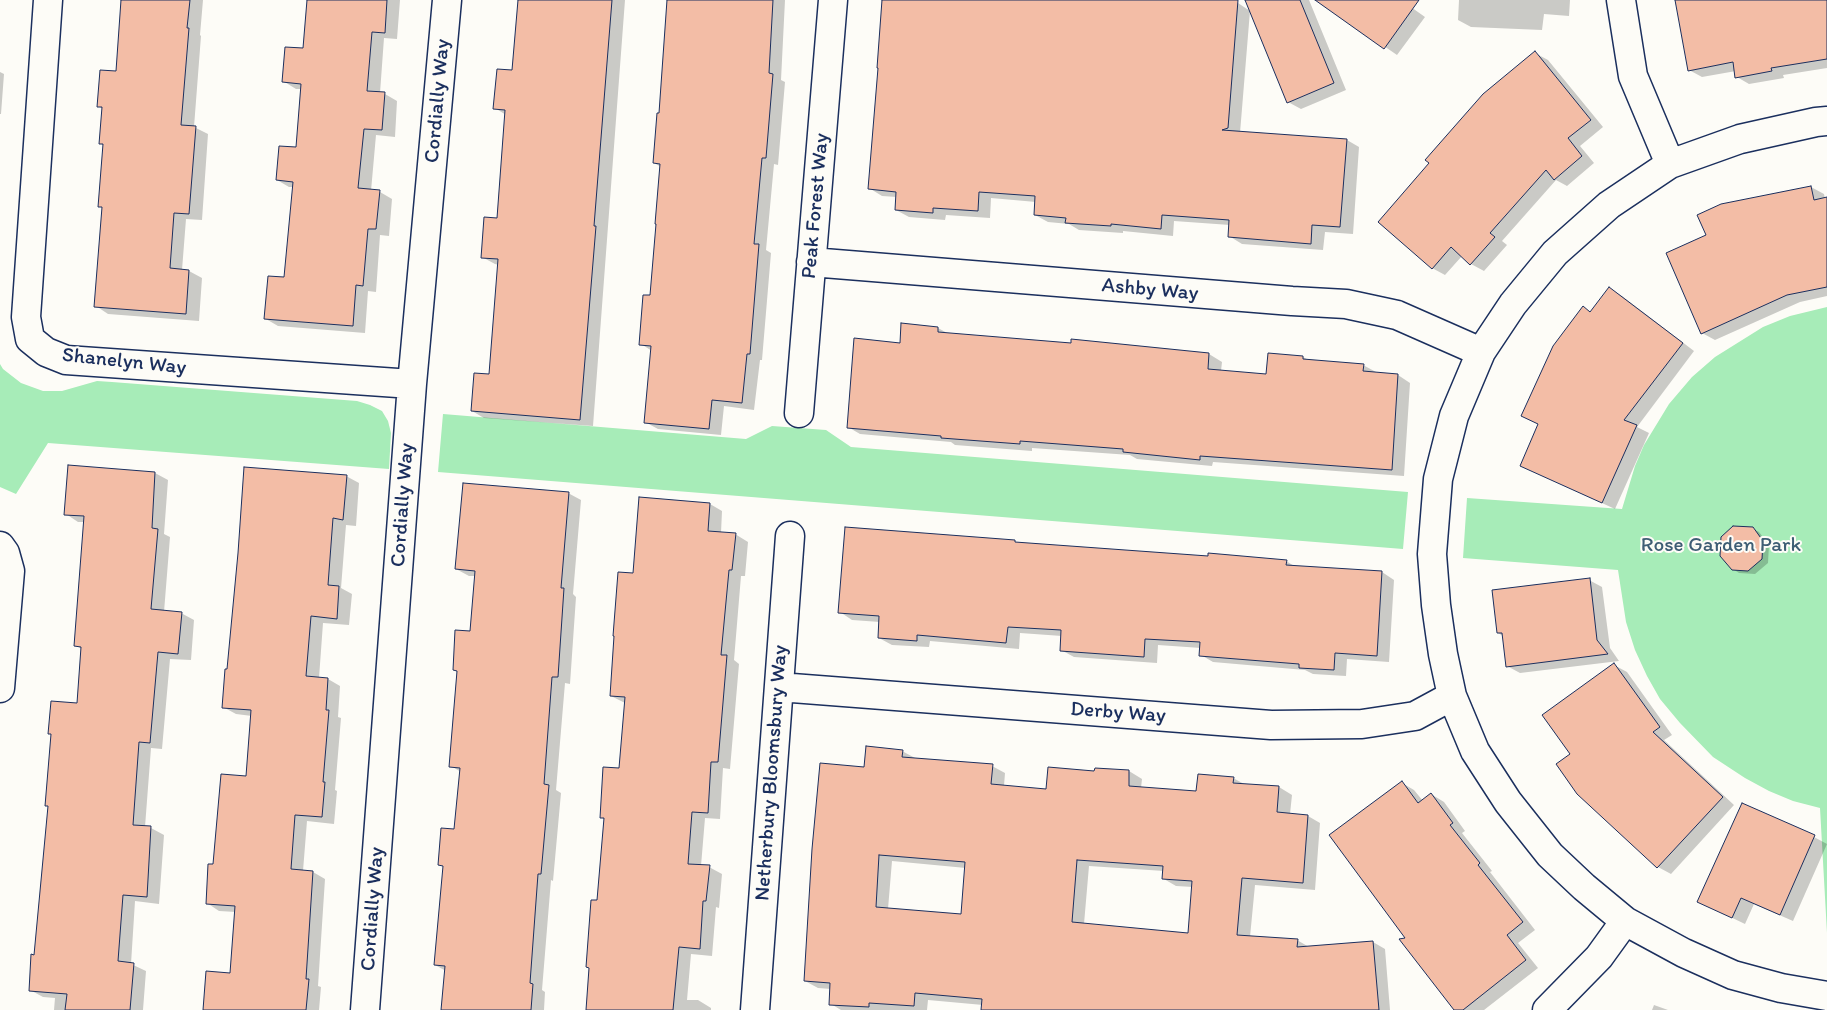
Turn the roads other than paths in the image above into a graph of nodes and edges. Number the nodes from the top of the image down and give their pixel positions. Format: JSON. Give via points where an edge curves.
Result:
{"nodes":[{"id":1,"x":48,"y":0,"type":"edge"},
{"id":2,"x":447,"y":0,"type":"edge"},
{"id":3,"x":833,"y":0,"type":"edge"},
{"id":4,"x":1621,"y":0,"type":"edge"},
{"id":5,"x":1827,"y":121,"type":"edge"},
{"id":6,"x":1670,"y":164,"type":"junction"},
{"id":7,"x":811,"y":262,"type":"junction"},
{"id":8,"x":1481,"y":352,"type":"junction"},
{"id":9,"x":412,"y":384,"type":"junction"},
{"id":10,"x":799,"y":413,"type":"dead end"},
{"id":11,"x":790,"y":536,"type":"dead end"},
{"id":12,"x":0,"y":546,"type":"edge"},
{"id":13,"x":779,"y":687,"type":"junction"},
{"id":14,"x":0,"y":688,"type":"edge"},
{"id":15,"x":1452,"y":696,"type":"junction"},
{"id":16,"x":1625,"y":921,"type":"junction"},
{"id":17,"x":1827,"y":996,"type":"edge"},
{"id":18,"x":365,"y":1010,"type":"edge"},
{"id":19,"x":755,"y":1010,"type":"edge"},
{"id":20,"x":1547,"y":1010,"type":"edge"}],
"edges":[{"from":1,"to":9,"type":"street","name":"Shanelyn Way","via":[[26,317],[30,339],[46,352],[66,360]]},
{"from":2,"to":9,"type":"street","name":"Cordially Way"},
{"from":3,"to":7,"type":"street","name":"Peak Forest Way"},
{"from":4,"to":6,"type":"street","via":[[1634,76]]},
{"from":5,"to":6,"type":"street","via":[[1740,139]]},
{"from":6,"to":8,"type":"street","via":[[1609,205],[1555,254],[1513,304]]},
{"from":7,"to":8,"type":"street","name":"Ashby Way","via":[[1346,304],[1397,315]]},
{"from":7,"to":10,"type":"street","name":"Peak Forest Way"},
{"from":8,"to":15,"type":"street","via":[[1454,416],[1438,480],[1432,554],[1443,654]]},
{"from":9,"to":18,"type":"street","name":"Cordially Way"},
{"from":11,"to":13,"type":"street","name":"Netherbury Bloomsbury Way"},
{"from":12,"to":14,"type":"street","via":[[10,572]]},
{"from":13,"to":15,"type":"street","name":"Derby Way","via":[[1271,725],[1362,724],[1415,716]]},
{"from":13,"to":19,"type":"street","name":"Netherbury Bloomsbury Way"},
{"from":15,"to":16,"type":"street","via":[[1475,751],[1508,802],[1550,855]]},
{"from":16,"to":17,"type":"street","via":[[1733,975]]},
{"from":16,"to":20,"type":"street","via":[[1599,958]]}]}
